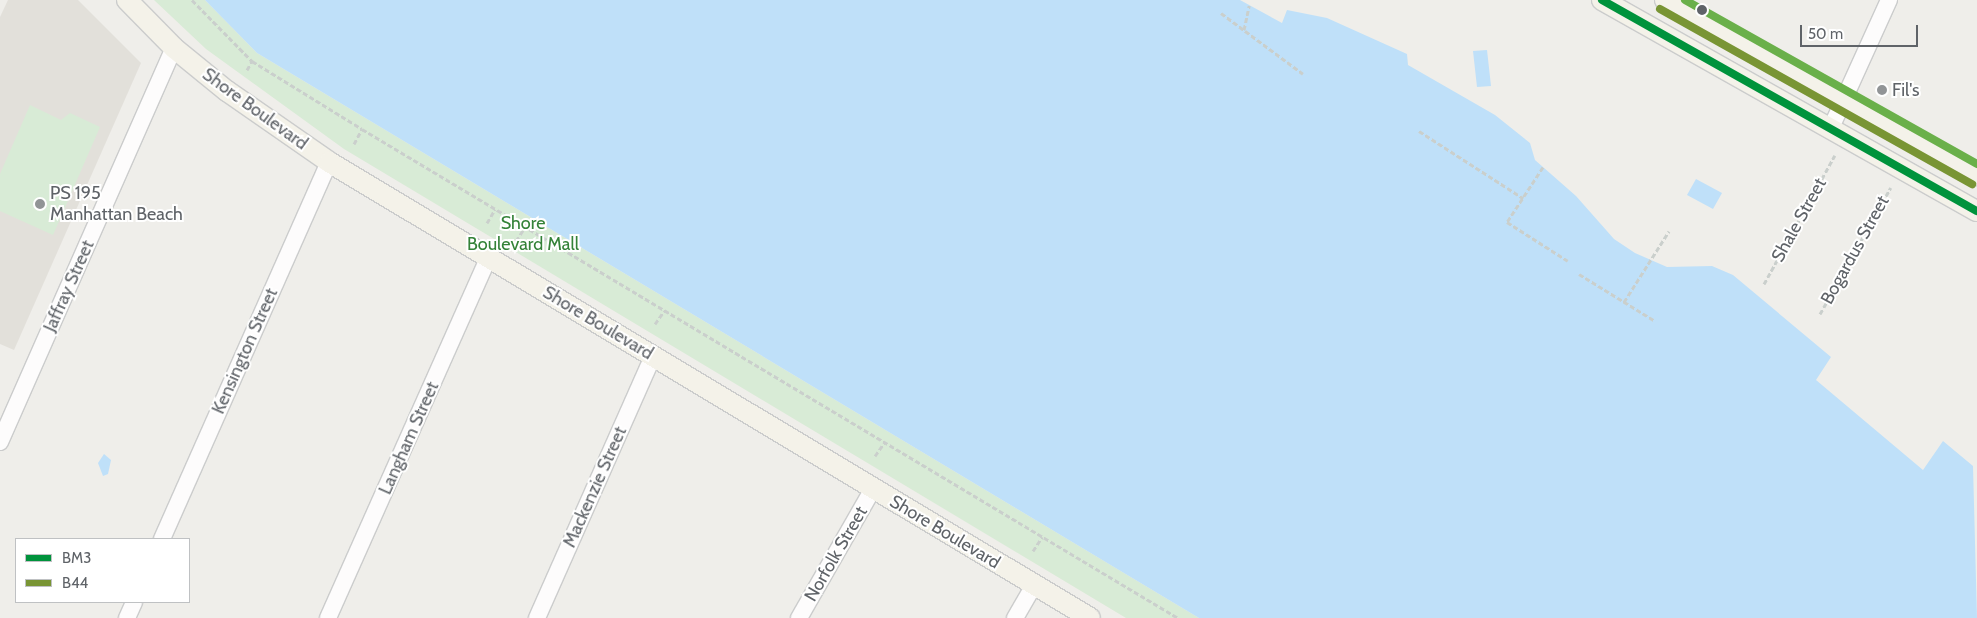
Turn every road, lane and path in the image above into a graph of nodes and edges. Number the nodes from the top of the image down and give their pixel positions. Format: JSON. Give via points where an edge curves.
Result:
{"nodes":[{"id":1,"x":127,"y":0,"type":"edge"},
{"id":2,"x":192,"y":0,"type":"edge"},
{"id":3,"x":1602,"y":0,"type":"edge"},
{"id":4,"x":1889,"y":0,"type":"edge"},
{"id":5,"x":1677,"y":3,"type":"edge"},
{"id":6,"x":1250,"y":6,"type":"dead end"},
{"id":7,"x":1221,"y":13,"type":"dead end"},
{"id":8,"x":1244,"y":30,"type":"junction"},
{"id":9,"x":174,"y":48,"type":"junction"},
{"id":10,"x":252,"y":61,"type":"junction"},
{"id":11,"x":246,"y":70,"type":"dead end"},
{"id":12,"x":1303,"y":74,"type":"dead end"},
{"id":13,"x":1844,"y":101,"type":"junction"},
{"id":14,"x":362,"y":130,"type":"junction"},
{"id":15,"x":1830,"y":130,"type":"junction"},
{"id":16,"x":1419,"y":131,"type":"dead end"},
{"id":17,"x":354,"y":144,"type":"dead end"},
{"id":18,"x":1835,"y":155,"type":"dead end"},
{"id":19,"x":328,"y":162,"type":"junction"},
{"id":20,"x":1543,"y":167,"type":"dead end"},
{"id":21,"x":1977,"y":175,"type":"edge"},
{"id":22,"x":1891,"y":187,"type":"dead end"},
{"id":23,"x":1523,"y":198,"type":"junction"},
{"id":24,"x":495,"y":209,"type":"junction"},
{"id":25,"x":1977,"y":211,"type":"edge"},
{"id":26,"x":486,"y":223,"type":"dead end"},
{"id":27,"x":525,"y":227,"type":"junction"},
{"id":28,"x":1669,"y":231,"type":"dead end"},
{"id":29,"x":516,"y":241,"type":"dead end"},
{"id":30,"x":488,"y":258,"type":"junction"},
{"id":31,"x":1568,"y":261,"type":"dead end"},
{"id":32,"x":1579,"y":274,"type":"dead end"},
{"id":33,"x":1764,"y":284,"type":"dead end"},
{"id":34,"x":1624,"y":302,"type":"junction"},
{"id":35,"x":664,"y":311,"type":"junction"},
{"id":36,"x":1820,"y":314,"type":"dead end"},
{"id":37,"x":1655,"y":321,"type":"dead end"},
{"id":38,"x":655,"y":324,"type":"dead end"},
{"id":39,"x":653,"y":356,"type":"junction"},
{"id":40,"x":0,"y":442,"type":"edge"},
{"id":41,"x":884,"y":443,"type":"junction"},
{"id":42,"x":875,"y":456,"type":"dead end"},
{"id":43,"x":873,"y":489,"type":"junction"},
{"id":44,"x":162,"y":538,"type":"edge"},
{"id":45,"x":1042,"y":538,"type":"junction"},
{"id":46,"x":1034,"y":551,"type":"dead end"},
{"id":47,"x":1034,"y":585,"type":"junction"},
{"id":48,"x":134,"y":603,"type":"edge"},
{"id":49,"x":127,"y":618,"type":"edge"},
{"id":50,"x":328,"y":618,"type":"edge"},
{"id":51,"x":537,"y":618,"type":"edge"},
{"id":52,"x":799,"y":618,"type":"edge"},
{"id":53,"x":1015,"y":618,"type":"edge"},
{"id":54,"x":1090,"y":618,"type":"edge"},
{"id":55,"x":1178,"y":618,"type":"edge"}],
"edges":[{"from":1,"to":9,"type":"main road","name":"Shore Boulevard"},
{"from":2,"to":10,"type":"path"},
{"from":3,"to":15,"type":"main road"},
{"from":4,"to":13,"type":"street"},
{"from":5,"to":13,"type":"main road"},
{"from":6,"to":8,"type":"path"},
{"from":7,"to":8,"type":"path"},
{"from":8,"to":12,"type":"path"},
{"from":9,"to":19,"type":"main road","name":"Shore Boulevard"},
{"from":9,"to":40,"type":"street","name":"Jaffray Street"},
{"from":10,"to":11,"type":"path"},
{"from":10,"to":14,"type":"path"},
{"from":13,"to":15,"type":"street"},
{"from":13,"to":21,"type":"main road"},
{"from":14,"to":17,"type":"path"},
{"from":14,"to":24,"type":"path"},
{"from":15,"to":25,"type":"main road"},
{"from":16,"to":23,"type":"path"},
{"from":18,"to":33,"type":"path","name":"Shale Street"},
{"from":19,"to":30,"type":"main road","name":"Shore Boulevard"},
{"from":19,"to":44,"type":"street","name":"Kensington Street"},
{"from":20,"to":23,"type":"path"},
{"from":22,"to":36,"type":"path","name":"Bogardus Street"},
{"from":23,"to":31,"type":"path","via":[[1507,222]]},
{"from":24,"to":26,"type":"path"},
{"from":24,"to":27,"type":"path"},
{"from":27,"to":29,"type":"path"},
{"from":27,"to":35,"type":"path"},
{"from":28,"to":34,"type":"path"},
{"from":30,"to":39,"type":"main road","name":"Shore Boulevard"},
{"from":30,"to":50,"type":"street","name":"Langham Street"},
{"from":32,"to":34,"type":"path"},
{"from":34,"to":37,"type":"path"},
{"from":35,"to":38,"type":"path"},
{"from":35,"to":41,"type":"path"},
{"from":39,"to":43,"type":"main road","name":"Shore Boulevard"},
{"from":39,"to":51,"type":"street","name":"Mackenzie Street"},
{"from":41,"to":42,"type":"path"},
{"from":41,"to":45,"type":"path"},
{"from":43,"to":47,"type":"main road","name":"Shore Boulevard"},
{"from":43,"to":52,"type":"street","name":"Norfolk Street"},
{"from":45,"to":46,"type":"path"},
{"from":45,"to":55,"type":"path"},
{"from":47,"to":53,"type":"street"},
{"from":47,"to":54,"type":"main road","name":"Shore Boulevard"},
{"from":48,"to":49,"type":"street"}]}
